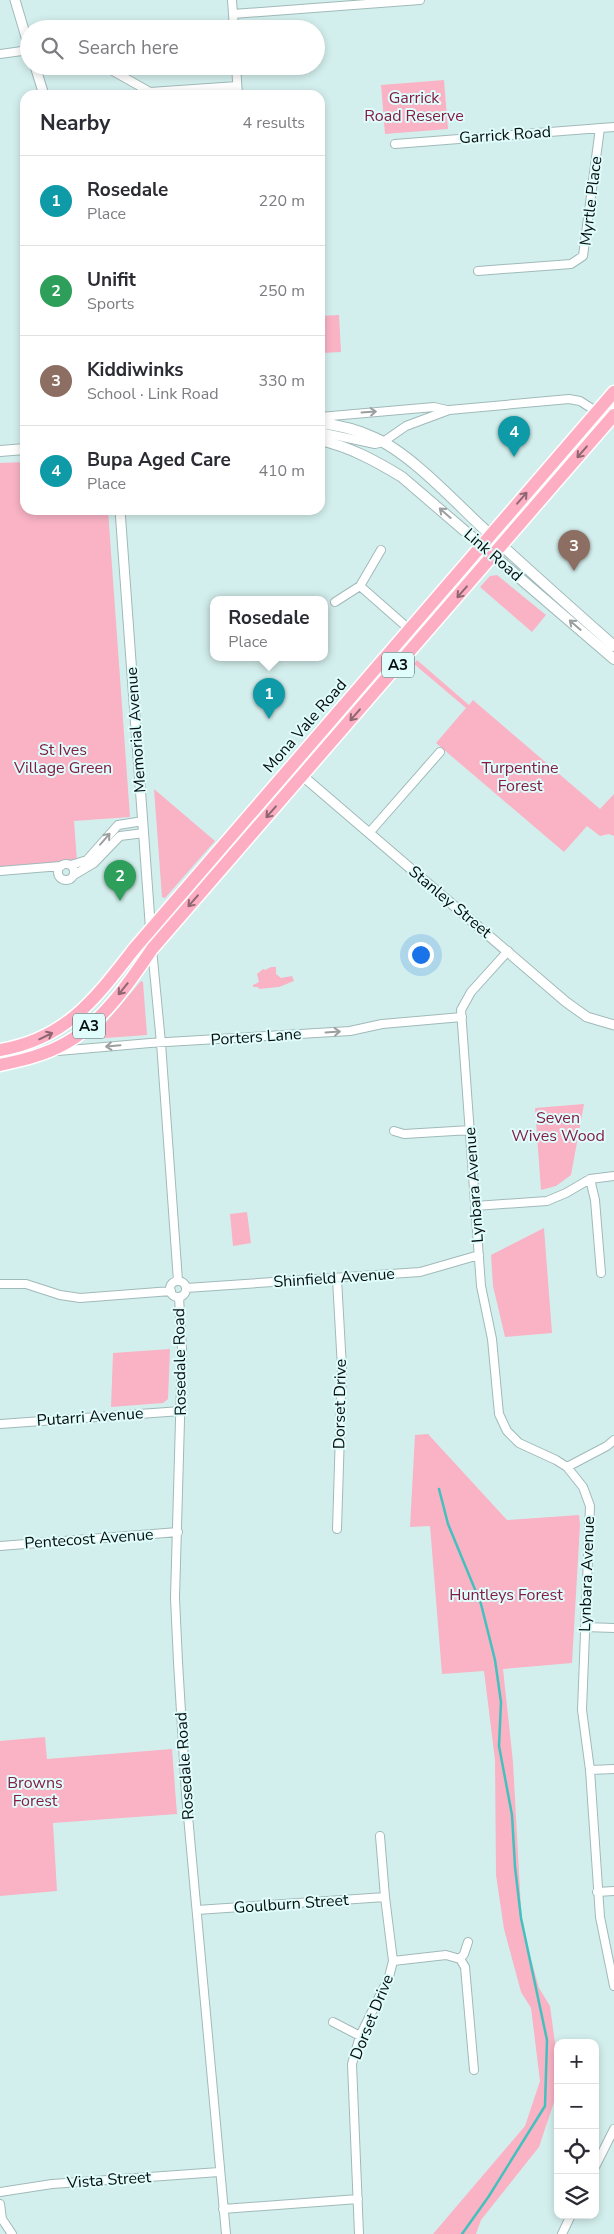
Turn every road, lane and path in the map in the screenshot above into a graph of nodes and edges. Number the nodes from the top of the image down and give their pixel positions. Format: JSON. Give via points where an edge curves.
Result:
{"nodes":[{"id":1,"x":14,"y":0,"type":"edge"},
{"id":2,"x":232,"y":0,"type":"edge"},
{"id":3,"x":420,"y":0,"type":"edge"},
{"id":4,"x":233,"y":14,"type":"junction"},
{"id":5,"x":20,"y":20,"type":"edge"},
{"id":6,"x":233,"y":20,"type":"edge"},
{"id":7,"x":20,"y":50,"type":"edge"},
{"id":8,"x":0,"y":54,"type":"edge"},
{"id":9,"x":38,"y":75,"type":"edge"},
{"id":10,"x":120,"y":75,"type":"edge"},
{"id":11,"x":236,"y":75,"type":"edge"},
{"id":12,"x":237,"y":86,"type":"junction"},
{"id":13,"x":42,"y":90,"type":"edge"},
{"id":14,"x":146,"y":90,"type":"edge"},
{"id":15,"x":179,"y":90,"type":"edge"},
{"id":16,"x":237,"y":90,"type":"edge"},
{"id":17,"x":614,"y":127,"type":"edge"},
{"id":18,"x":600,"y":128,"type":"junction"},
{"id":19,"x":395,"y":144,"type":"dead end"},
{"id":20,"x":478,"y":271,"type":"dead end"},
{"id":21,"x":614,"y":392,"type":"edge"},
{"id":22,"x":614,"y":406,"type":"edge"},
{"id":23,"x":449,"y":410,"type":"junction"},
{"id":24,"x":596,"y":413,"type":"junction"},
{"id":25,"x":614,"y":415,"type":"edge"},
{"id":26,"x":325,"y":417,"type":"edge"},
{"id":27,"x":325,"y":424,"type":"edge"},
{"id":28,"x":325,"y":433,"type":"edge"},
{"id":29,"x":325,"y":441,"type":"edge"},
{"id":30,"x":382,"y":442,"type":"junction"},
{"id":31,"x":20,"y":449,"type":"edge"},
{"id":32,"x":0,"y":451,"type":"edge"},
{"id":33,"x":120,"y":515,"type":"edge"},
{"id":34,"x":491,"y":535,"type":"junction"},
{"id":35,"x":482,"y":545,"type":"junction"},
{"id":36,"x":381,"y":550,"type":"dead end"},
{"id":37,"x":498,"y":550,"type":"junction"},
{"id":38,"x":360,"y":586,"type":"junction"},
{"id":39,"x":335,"y":602,"type":"dead end"},
{"id":40,"x":409,"y":630,"type":"junction"},
{"id":41,"x":614,"y":646,"type":"edge"},
{"id":42,"x":614,"y":659,"type":"edge"},
{"id":43,"x":440,"y":752,"type":"dead end"},
{"id":44,"x":291,"y":767,"type":"junction"},
{"id":45,"x":303,"y":775,"type":"junction"},
{"id":46,"x":143,"y":821,"type":"junction"},
{"id":47,"x":369,"y":832,"type":"junction"},
{"id":48,"x":144,"y":833,"type":"junction"},
{"id":49,"x":71,"y":865,"type":"junction"},
{"id":50,"x":59,"y":870,"type":"junction"},
{"id":51,"x":0,"y":871,"type":"edge"},
{"id":52,"x":74,"y":875,"type":"junction"},
{"id":53,"x":150,"y":931,"type":"junction"},
{"id":54,"x":152,"y":949,"type":"junction"},
{"id":55,"x":508,"y":951,"type":"junction"},
{"id":56,"x":462,"y":1017,"type":"junction"},
{"id":57,"x":614,"y":1025,"type":"edge"},
{"id":58,"x":161,"y":1043,"type":"junction"},
{"id":59,"x":0,"y":1050,"type":"edge"},
{"id":60,"x":49,"y":1051,"type":"junction"},
{"id":61,"x":0,"y":1064,"type":"edge"},
{"id":62,"x":470,"y":1130,"type":"junction"},
{"id":63,"x":394,"y":1131,"type":"dead end"},
{"id":64,"x":614,"y":1176,"type":"edge"},
{"id":65,"x":590,"y":1179,"type":"junction"},
{"id":66,"x":475,"y":1206,"type":"junction"},
{"id":67,"x":479,"y":1255,"type":"junction"},
{"id":68,"x":601,"y":1273,"type":"dead end"},
{"id":69,"x":337,"y":1279,"type":"junction"},
{"id":70,"x":178,"y":1281,"type":"junction"},
{"id":71,"x":0,"y":1284,"type":"edge"},
{"id":72,"x":186,"y":1288,"type":"junction"},
{"id":73,"x":171,"y":1291,"type":"junction"},
{"id":74,"x":179,"y":1297,"type":"junction"},
{"id":75,"x":181,"y":1411,"type":"junction"},
{"id":76,"x":0,"y":1424,"type":"edge"},
{"id":77,"x":614,"y":1440,"type":"edge"},
{"id":78,"x":567,"y":1466,"type":"junction"},
{"id":79,"x":337,"y":1529,"type":"dead end"},
{"id":80,"x":178,"y":1532,"type":"junction"},
{"id":81,"x":0,"y":1546,"type":"edge"},
{"id":82,"x":585,"y":1627,"type":"junction"},
{"id":83,"x":614,"y":1628,"type":"edge"},
{"id":84,"x":614,"y":1769,"type":"edge"},
{"id":85,"x":590,"y":1770,"type":"junction"},
{"id":86,"x":380,"y":1836,"type":"dead end"},
{"id":87,"x":614,"y":1891,"type":"edge"},
{"id":88,"x":597,"y":1892,"type":"junction"},
{"id":89,"x":385,"y":1897,"type":"junction"},
{"id":90,"x":197,"y":1910,"type":"junction"},
{"id":91,"x":468,"y":1942,"type":"dead end"},
{"id":92,"x":460,"y":1959,"type":"junction"},
{"id":93,"x":393,"y":1961,"type":"junction"},
{"id":94,"x":614,"y":1986,"type":"edge"},
{"id":95,"x":333,"y":2022,"type":"dead end"},
{"id":96,"x":360,"y":2036,"type":"junction"},
{"id":97,"x":474,"y":2070,"type":"dead end"},
{"id":98,"x":614,"y":2129,"type":"edge"},
{"id":99,"x":599,"y":2159,"type":"edge"},
{"id":100,"x":219,"y":2172,"type":"junction"},
{"id":101,"x":0,"y":2192,"type":"edge"},
{"id":102,"x":358,"y":2198,"type":"junction"},
{"id":103,"x":0,"y":2204,"type":"edge"},
{"id":104,"x":223,"y":2209,"type":"junction"},
{"id":105,"x":569,"y":2219,"type":"edge"},
{"id":106,"x":12,"y":2234,"type":"edge"},
{"id":107,"x":226,"y":2234,"type":"edge"},
{"id":108,"x":359,"y":2234,"type":"edge"},
{"id":109,"x":562,"y":2234,"type":"edge"}],
"edges":[{"from":1,"to":5,"type":"street"},
{"from":2,"to":4,"type":"street"},
{"from":3,"to":4,"type":"street"},
{"from":4,"to":6,"type":"street"},
{"from":7,"to":8,"type":"street"},
{"from":9,"to":13,"type":"street"},
{"from":10,"to":14,"type":"street"},
{"from":11,"to":12,"type":"street"},
{"from":12,"to":15,"type":"street"},
{"from":12,"to":16,"type":"street"},
{"from":17,"to":18,"type":"street","name":"Garrick Road"},
{"from":18,"to":19,"type":"street","name":"Garrick Road"},
{"from":18,"to":20,"type":"street","name":"Myrtle Place","via":[[583,256],[571,264]]},
{"from":21,"to":24,"type":"highway","name":"Mona Vale Road","number":"A3"},
{"from":22,"to":24,"type":"street","via":[[602,415]]},
{"from":23,"to":24,"type":"street","via":[[569,399],[580,401]]},
{"from":26,"to":23,"type":"street","one_way":true,"via":[[434,408]]},
{"from":23,"to":30,"type":"street","via":[[406,426]]},
{"from":34,"to":24,"type":"highway","name":"Mona Vale Road","number":"A3","one_way":true},
{"from":25,"to":37,"type":"highway","name":"Mona Vale Road","number":"A3","one_way":true},
{"from":27,"to":30,"type":"main road","name":"Link Road"},
{"from":28,"to":30,"type":"street","via":[[369,444]]},
{"from":35,"to":29,"type":"main road","name":"Link Road","one_way":true,"via":[[402,477],[367,457]]},
{"from":30,"to":34,"type":"main road","name":"Link Road","via":[[431,479]]},
{"from":31,"to":32,"type":"main road"},
{"from":33,"to":46,"type":"street","name":"Memorial Avenue"},
{"from":34,"to":35,"type":"highway","name":"Mona Vale Road","number":"A3"},
{"from":34,"to":37,"type":"main road","name":"Link Road"},
{"from":35,"to":37,"type":"main road","name":"Link Road"},
{"from":35,"to":40,"type":"highway","name":"Mona Vale Road","number":"A3"},
{"from":36,"to":38,"type":"street"},
{"from":37,"to":41,"type":"main road","name":"Link Road"},
{"from":42,"to":37,"type":"main road","name":"Link Road","one_way":true},
{"from":37,"to":45,"type":"highway","name":"Mona Vale Road","number":"A3","one_way":true},
{"from":38,"to":39,"type":"street"},
{"from":38,"to":40,"type":"street"},
{"from":40,"to":44,"type":"highway","name":"Mona Vale Road","number":"A3"},
{"from":43,"to":47,"type":"street"},
{"from":44,"to":45,"type":"street","name":"Stanley Street"},
{"from":44,"to":53,"type":"highway","name":"Mona Vale Road","number":"A3"},
{"from":45,"to":47,"type":"street","name":"Stanley Street"},
{"from":45,"to":54,"type":"highway","name":"Mona Vale Road","number":"A3","one_way":true},
{"from":46,"to":48,"type":"street","name":"Memorial Avenue"},
{"from":49,"to":46,"type":"street","one_way":true,"via":[[88,860],[118,825]]},
{"from":47,"to":55,"type":"street","name":"Stanley Street"},
{"from":48,"to":52,"type":"street","via":[[120,836],[94,863]]},
{"from":48,"to":53,"type":"street","name":"Memorial Avenue"},
{"from":49,"to":50,"type":"street","via":[[66,864]]},
{"from":49,"to":52,"type":"street"},
{"from":50,"to":51,"type":"street"},
{"from":50,"to":52,"type":"street","via":[[60,878],[65,880]]},
{"from":53,"to":54,"type":"street","name":"Memorial Avenue"},
{"from":59,"to":53,"type":"highway","name":"Mona Vale Road","number":"A3","one_way":true,"via":[[42,1038],[76,1017]]},
{"from":54,"to":58,"type":"street"},
{"from":54,"to":60,"type":"highway","name":"Mona Vale Road","number":"A3","one_way":true,"via":[[94,1021],[66,1043]]},
{"from":55,"to":56,"type":"street","name":"Lynbara Avenue","via":[[467,998]]},
{"from":55,"to":57,"type":"street","name":"Stanley Street","via":[[578,1011]]},
{"from":58,"to":56,"type":"street","name":"Porters Lane","one_way":true,"via":[[350,1031],[382,1024]]},
{"from":56,"to":62,"type":"street","name":"Lynbara Avenue"},
{"from":58,"to":60,"type":"street","name":"Porters Lane","one_way":true},
{"from":58,"to":70,"type":"street"},
{"from":60,"to":61,"type":"highway","name":"Mona Vale Road","number":"A3"},
{"from":62,"to":63,"type":"street","via":[[404,1134]]},
{"from":62,"to":66,"type":"street","name":"Lynbara Avenue"},
{"from":64,"to":65,"type":"street"},
{"from":65,"to":66,"type":"street","via":[[547,1201]]},
{"from":65,"to":68,"type":"street"},
{"from":66,"to":67,"type":"street","name":"Lynbara Avenue"},
{"from":67,"to":69,"type":"street","name":"Shinfield Avenue","via":[[420,1272]]},
{"from":67,"to":78,"type":"street","name":"Lynbara Avenue","via":[[501,1420],[519,1443]]},
{"from":69,"to":72,"type":"street","name":"Shinfield Avenue"},
{"from":69,"to":79,"type":"street","name":"Dorset Drive","via":[[342,1368]]},
{"from":70,"to":72,"type":"street"},
{"from":70,"to":73,"type":"street"},
{"from":71,"to":73,"type":"street","via":[[26,1284],[80,1298]]},
{"from":72,"to":74,"type":"street","via":[[184,1295]]},
{"from":73,"to":74,"type":"street"},
{"from":74,"to":75,"type":"street","name":"Rosedale Road"},
{"from":75,"to":76,"type":"street","name":"Putarri Avenue"},
{"from":75,"to":80,"type":"street","name":"Rosedale Road"},
{"from":77,"to":78,"type":"street"},
{"from":78,"to":82,"type":"street","name":"Lynbara Avenue","via":[[583,1487],[590,1506]]},
{"from":80,"to":81,"type":"street","name":"Pentecost Avenue"},
{"from":80,"to":90,"type":"street","name":"Rosedale Road","via":[[175,1598],[178,1662]]},
{"from":82,"to":83,"type":"street"},
{"from":82,"to":85,"type":"street","name":"Lynbara Avenue","via":[[582,1710]]},
{"from":84,"to":85,"type":"street"},
{"from":85,"to":88,"type":"street","name":"Lynbara Avenue"},
{"from":86,"to":89,"type":"street","name":"Dorset Drive"},
{"from":87,"to":88,"type":"street"},
{"from":88,"to":94,"type":"street","name":"Lynbara Avenue"},
{"from":89,"to":90,"type":"street","name":"Goulburn Street"},
{"from":89,"to":93,"type":"street","name":"Dorset Drive"},
{"from":90,"to":100,"type":"street","name":"Rosedale Road"},
{"from":91,"to":92,"type":"street"},
{"from":92,"to":93,"type":"street","via":[[446,1955]]},
{"from":92,"to":97,"type":"street","via":[[465,1967]]},
{"from":93,"to":96,"type":"street","name":"Dorset Drive","via":[[389,1977]]},
{"from":95,"to":96,"type":"street"},
{"from":96,"to":102,"type":"street","name":"Dorset Drive","via":[[352,2064]]},
{"from":98,"to":99,"type":"street"},
{"from":100,"to":101,"type":"street","name":"Vista Street","via":[[52,2184]]},
{"from":100,"to":104,"type":"street","name":"Rosedale Road"},
{"from":102,"to":104,"type":"street"},
{"from":102,"to":108,"type":"street","name":"Dorset Drive"},
{"from":103,"to":106,"type":"street","via":[[2,2219]]},
{"from":104,"to":107,"type":"street","name":"Rosedale Road"},
{"from":105,"to":109,"type":"street"}]}
